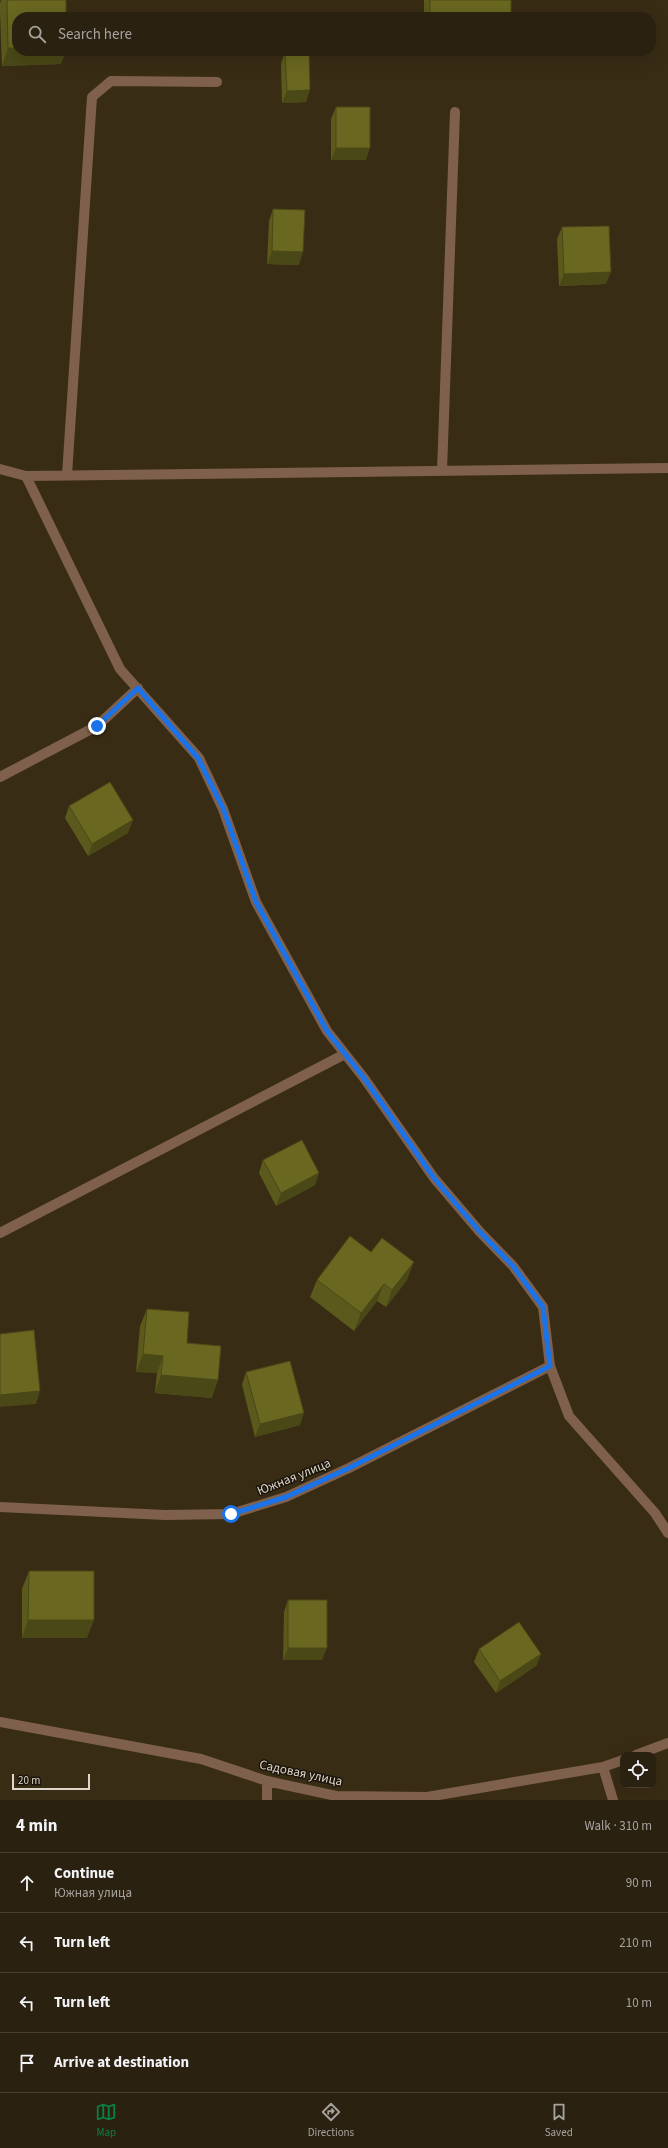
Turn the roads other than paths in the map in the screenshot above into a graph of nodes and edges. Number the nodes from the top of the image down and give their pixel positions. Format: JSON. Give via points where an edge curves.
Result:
{"nodes":[{"id":1,"x":217,"y":82,"type":"dead end"},
{"id":2,"x":455,"y":112,"type":"dead end"},
{"id":3,"x":668,"y":468,"type":"edge"},
{"id":4,"x":0,"y":469,"type":"edge"},
{"id":5,"x":442,"y":471,"type":"junction"},
{"id":6,"x":26,"y":476,"type":"junction"},
{"id":7,"x":67,"y":476,"type":"junction"},
{"id":8,"x":138,"y":688,"type":"junction"},
{"id":9,"x":0,"y":777,"type":"edge"},
{"id":10,"x":345,"y":1054,"type":"junction"},
{"id":11,"x":0,"y":1233,"type":"edge"},
{"id":12,"x":550,"y":1366,"type":"junction"},
{"id":13,"x":0,"y":1507,"type":"edge"},
{"id":14,"x":668,"y":1533,"type":"edge"},
{"id":15,"x":0,"y":1722,"type":"edge"},
{"id":16,"x":668,"y":1743,"type":"edge"},
{"id":17,"x":644,"y":1752,"type":"edge"},
{"id":18,"x":620,"y":1761,"type":"edge"},
{"id":19,"x":603,"y":1768,"type":"junction"},
{"id":20,"x":267,"y":1781,"type":"junction"},
{"id":21,"x":267,"y":1800,"type":"edge"},
{"id":22,"x":613,"y":1800,"type":"edge"}],
"edges":[{"from":1,"to":7,"type":"street","via":[[110,81],[92,97]]},
{"from":2,"to":5,"type":"street"},
{"from":3,"to":5,"type":"street"},
{"from":4,"to":6,"type":"street"},
{"from":5,"to":7,"type":"street"},
{"from":6,"to":7,"type":"street"},
{"from":6,"to":8,"type":"street","via":[[120,668]]},
{"from":8,"to":9,"type":"street","via":[[97,726]]},
{"from":8,"to":10,"type":"street","via":[[198,758],[223,808],[256,902],[327,1031]]},
{"from":10,"to":11,"type":"street"},
{"from":10,"to":12,"type":"street","via":[[434,1178],[513,1266],[543,1307]]},
{"from":12,"to":13,"type":"street","name":"Южная улица","via":[[349,1468],[286,1497],[231,1514],[165,1515]]},
{"from":12,"to":14,"type":"street","via":[[569,1416],[655,1513]]},
{"from":15,"to":20,"type":"street","name":"Садовая улица","via":[[202,1759]]},
{"from":16,"to":17,"type":"street"},
{"from":18,"to":19,"type":"street","name":"Садовая улица"},
{"from":19,"to":20,"type":"street","name":"Садовая улица","via":[[426,1797],[336,1796]]},
{"from":19,"to":22,"type":"street"},
{"from":20,"to":21,"type":"street"}]}
